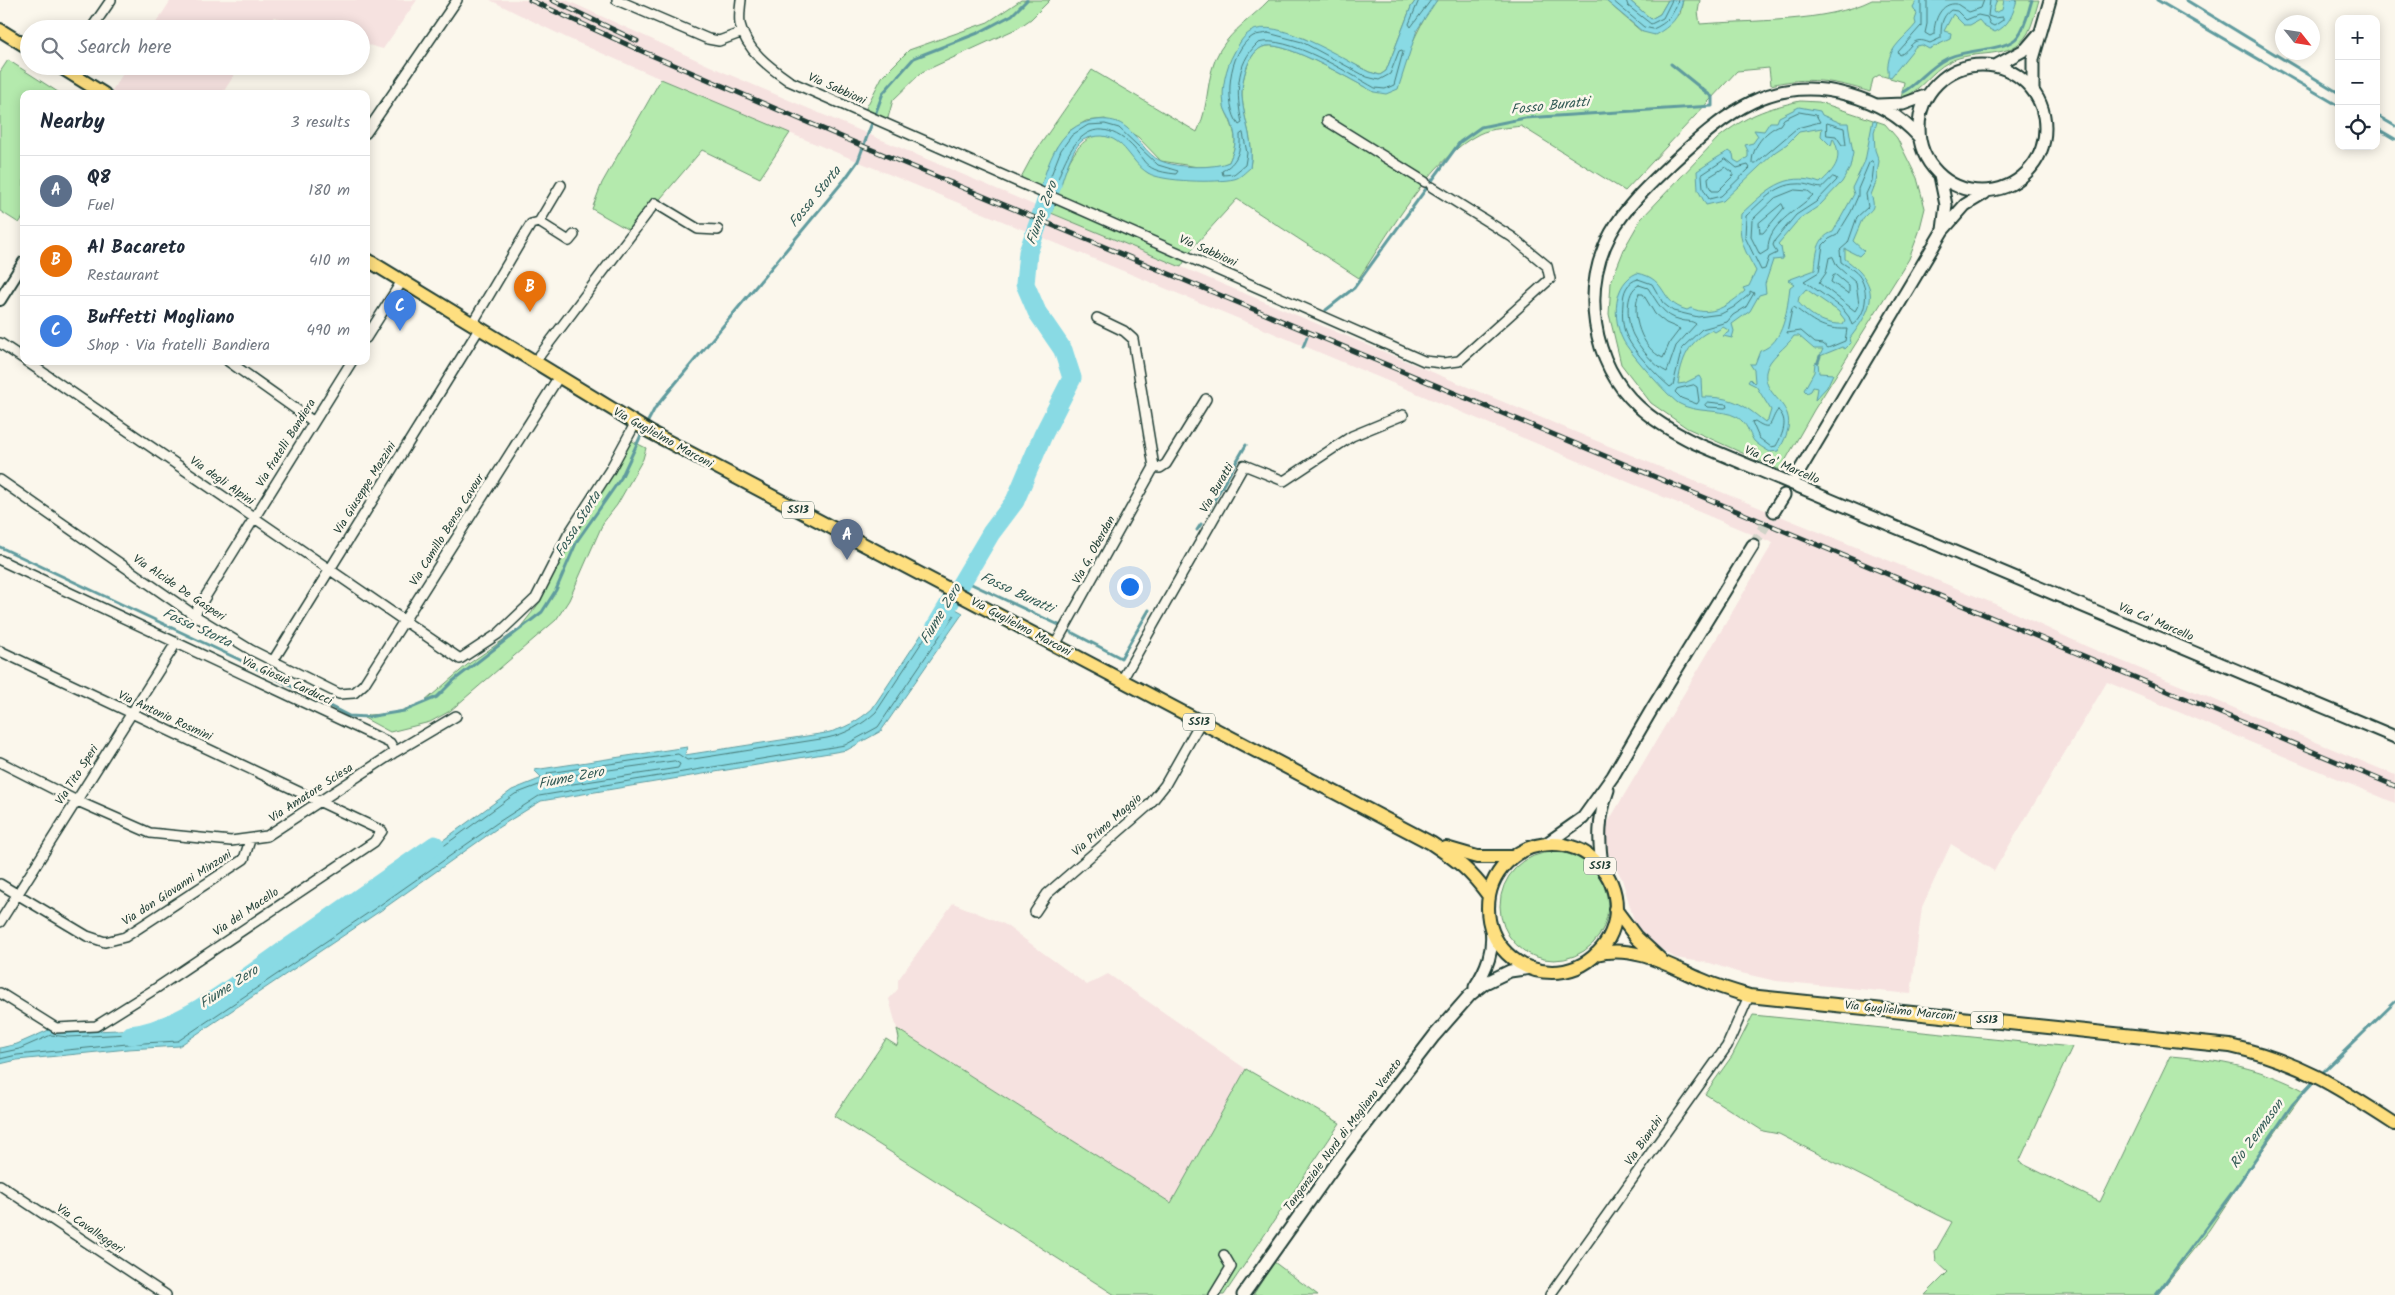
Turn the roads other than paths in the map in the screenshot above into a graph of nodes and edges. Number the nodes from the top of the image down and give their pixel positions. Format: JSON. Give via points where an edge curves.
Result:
{"nodes":[{"id":1,"x":111,"y":0,"type":"edge"},
{"id":2,"x":457,"y":0,"type":"edge"},
{"id":3,"x":618,"y":0,"type":"edge"},
{"id":4,"x":741,"y":0,"type":"edge"},
{"id":5,"x":2050,"y":0,"type":"edge"},
{"id":6,"x":638,"y":4,"type":"edge"},
{"id":7,"x":97,"y":20,"type":"edge"},
{"id":8,"x":0,"y":30,"type":"edge"},
{"id":9,"x":743,"y":32,"type":"junction"},
{"id":10,"x":2039,"y":34,"type":"junction"},
{"id":11,"x":20,"y":42,"type":"edge"},
{"id":12,"x":1995,"y":66,"type":"junction"},
{"id":13,"x":74,"y":75,"type":"edge"},
{"id":14,"x":98,"y":90,"type":"edge"},
{"id":15,"x":2033,"y":91,"type":"junction"},
{"id":16,"x":1928,"y":95,"type":"junction"},
{"id":17,"x":1878,"y":105,"type":"junction"},
{"id":18,"x":1327,"y":121,"type":"dead end"},
{"id":19,"x":370,"y":127,"type":"edge"},
{"id":20,"x":1919,"y":137,"type":"junction"},
{"id":21,"x":1940,"y":176,"type":"junction"},
{"id":22,"x":561,"y":185,"type":"dead end"},
{"id":23,"x":1986,"y":192,"type":"junction"},
{"id":24,"x":539,"y":222,"type":"junction"},
{"id":25,"x":718,"y":230,"type":"dead end"},
{"id":26,"x":1943,"y":230,"type":"junction"},
{"id":27,"x":574,"y":235,"type":"dead end"},
{"id":28,"x":370,"y":261,"type":"edge"},
{"id":29,"x":20,"y":268,"type":"edge"},
{"id":30,"x":402,"y":281,"type":"junction"},
{"id":31,"x":0,"y":300,"type":"edge"},
{"id":32,"x":1097,"y":318,"type":"dead end"},
{"id":33,"x":475,"y":326,"type":"junction"},
{"id":34,"x":370,"y":332,"type":"edge"},
{"id":35,"x":0,"y":343,"type":"edge"},
{"id":36,"x":20,"y":357,"type":"edge"},
{"id":37,"x":534,"y":363,"type":"junction"},
{"id":38,"x":32,"y":365,"type":"edge"},
{"id":39,"x":234,"y":365,"type":"edge"},
{"id":40,"x":350,"y":365,"type":"edge"},
{"id":41,"x":558,"y":378,"type":"junction"},
{"id":42,"x":1206,"y":399,"type":"dead end"},
{"id":43,"x":1403,"y":415,"type":"dead end"},
{"id":44,"x":314,"y":422,"type":"junction"},
{"id":45,"x":635,"y":424,"type":"junction"},
{"id":46,"x":1154,"y":467,"type":"junction"},
{"id":47,"x":1797,"y":475,"type":"dead end"},
{"id":48,"x":0,"y":480,"type":"edge"},
{"id":49,"x":1784,"y":495,"type":"dead end"},
{"id":50,"x":1774,"y":511,"type":"tunnel mouth"},
{"id":51,"x":253,"y":518,"type":"junction"},
{"id":52,"x":1753,"y":545,"type":"tunnel mouth"},
{"id":53,"x":0,"y":560,"type":"edge"},
{"id":54,"x":329,"y":570,"type":"junction"},
{"id":55,"x":194,"y":615,"type":"junction"},
{"id":56,"x":405,"y":621,"type":"junction"},
{"id":57,"x":176,"y":643,"type":"junction"},
{"id":58,"x":1055,"y":645,"type":"junction"},
{"id":59,"x":0,"y":651,"type":"edge"},
{"id":60,"x":273,"y":661,"type":"junction"},
{"id":61,"x":1122,"y":680,"type":"junction"},
{"id":62,"x":354,"y":693,"type":"joint"},
{"id":63,"x":132,"y":714,"type":"junction"},
{"id":64,"x":456,"y":716,"type":"dead end"},
{"id":65,"x":1200,"y":723,"type":"junction"},
{"id":66,"x":2395,"y":737,"type":"edge"},
{"id":67,"x":395,"y":752,"type":"junction"},
{"id":68,"x":0,"y":762,"type":"edge"},
{"id":69,"x":1613,"y":776,"type":"junction"},
{"id":70,"x":75,"y":800,"type":"junction"},
{"id":71,"x":320,"y":803,"type":"junction"},
{"id":72,"x":250,"y":840,"type":"junction"},
{"id":73,"x":1431,"y":843,"type":"junction"},
{"id":74,"x":1546,"y":844,"type":"junction"},
{"id":75,"x":1513,"y":857,"type":"junction"},
{"id":76,"x":1603,"y":870,"type":"junction"},
{"id":77,"x":0,"y":884,"type":"edge"},
{"id":78,"x":17,"y":895,"type":"junction"},
{"id":79,"x":1489,"y":896,"type":"junction"},
{"id":80,"x":1615,"y":909,"type":"junction"},
{"id":81,"x":1035,"y":912,"type":"dead end"},
{"id":82,"x":0,"y":922,"type":"edge"},
{"id":83,"x":1491,"y":928,"type":"junction"},
{"id":84,"x":1596,"y":954,"type":"junction"},
{"id":85,"x":1661,"y":960,"type":"junction"},
{"id":86,"x":1531,"y":968,"type":"junction"},
{"id":87,"x":0,"y":993,"type":"edge"},
{"id":88,"x":1470,"y":995,"type":"junction"},
{"id":89,"x":1748,"y":996,"type":"junction"},
{"id":90,"x":2395,"y":1124,"type":"edge"},
{"id":91,"x":0,"y":1185,"type":"edge"},
{"id":92,"x":1224,"y":1254,"type":"dead end"},
{"id":93,"x":166,"y":1295,"type":"edge"},
{"id":94,"x":1214,"y":1295,"type":"edge"},
{"id":95,"x":1243,"y":1295,"type":"edge"},
{"id":96,"x":1550,"y":1295,"type":"edge"}],
"edges":[{"from":1,"to":7,"type":"street"},
{"from":2,"to":19,"type":"street"},
{"from":3,"to":6,"type":"street"},
{"from":4,"to":9,"type":"street","name":"Via Sabbioni"},
{"from":5,"to":10,"type":"main road"},
{"from":6,"to":9,"type":"street","via":[[708,39],[719,40]]},
{"from":8,"to":11,"type":"main road"},
{"from":9,"to":18,"type":"street","name":"Via Sabbioni","via":[[764,64],[788,81],[1424,361],[1443,363],[1459,360],[1550,279],[1547,266],[1512,238]]},
{"from":10,"to":12,"type":"main road","via":[[2026,49]]},
{"from":10,"to":15,"type":"main road","via":[[2033,59]]},
{"from":12,"to":15,"type":"main road","name":"Via Ca' Marcello","via":[[2016,75]]},
{"from":12,"to":16,"type":"main road","name":"Via Ca' Marcello","via":[[1976,65],[1957,70],[1945,76]]},
{"from":13,"to":14,"type":"main road"},
{"from":15,"to":23,"type":"main road","name":"Via Ca' Marcello","via":[[2042,107],[2045,125],[2039,155],[2020,179],[1999,190]]},
{"from":16,"to":17,"type":"main road","name":"Via Ca' Marcello","via":[[1903,104]]},
{"from":16,"to":20,"type":"main road","name":"Via Ca' Marcello","via":[[1922,108]]},
{"from":17,"to":20,"type":"main road","name":"Via Ca' Marcello","via":[[1902,120]]},
{"from":17,"to":66,"type":"main road","name":"Via Ca' Marcello","via":[[1840,92],[1812,88],[1784,90],[1756,99],[1694,143],[1627,210],[1605,246],[1594,302],[1601,348],[1623,390],[1648,415],[1695,443]]},
{"from":20,"to":21,"type":"main road","name":"Via Ca' Marcello","via":[[1926,158]]},
{"from":21,"to":23,"type":"main road","name":"Via Ca' Marcello","via":[[1962,189]]},
{"from":21,"to":26,"type":"main road","name":"Via Ca' Marcello","via":[[1946,205]]},
{"from":22,"to":24,"type":"street"},
{"from":23,"to":26,"type":"main road","name":"Via Ca' Marcello","via":[[1965,205]]},
{"from":24,"to":27,"type":"street","via":[[568,241]]},
{"from":24,"to":33,"type":"street","via":[[530,224]]},
{"from":25,"to":37,"type":"street","via":[[698,229],[655,203]]},
{"from":26,"to":47,"type":"main road","name":"Via Ca' Marcello"},
{"from":28,"to":30,"type":"main road","name":"Via Guglielmo Marconi","number":"SS13"},
{"from":29,"to":31,"type":"street"},
{"from":30,"to":33,"type":"main road","name":"Via Guglielmo Marconi","number":"SS13"},
{"from":30,"to":34,"type":"street"},
{"from":32,"to":46,"type":"street","via":[[1133,339]]},
{"from":33,"to":37,"type":"main road","name":"Via Guglielmo Marconi","number":"SS13"},
{"from":33,"to":54,"type":"street","name":"Via Giuseppe Mazzini"},
{"from":35,"to":36,"type":"street","name":"Via degli Alpini"},
{"from":37,"to":41,"type":"main road","name":"Via Guglielmo Marconi","number":"SS13"},
{"from":38,"to":51,"type":"street","name":"Via degli Alpini"},
{"from":39,"to":44,"type":"street"},
{"from":40,"to":44,"type":"street","name":"Via fratelli Bandiera"},
{"from":41,"to":45,"type":"main road","name":"Via Guglielmo Marconi","number":"SS13"},
{"from":41,"to":56,"type":"street","name":"Via Camillo Benso Cavour"},
{"from":42,"to":46,"type":"street","name":"Via G. Oberdan","via":[[1166,464]]},
{"from":43,"to":61,"type":"street","name":"Via Buratti","via":[[1352,436],[1284,482],[1244,465]]},
{"from":44,"to":51,"type":"street","name":"Via fratelli Bandiera"},
{"from":45,"to":56,"type":"street","name":"Via degli Alpini","via":[[568,535],[536,598],[498,634],[460,659]]},
{"from":45,"to":58,"type":"main road","name":"Via Guglielmo Marconi","number":"SS13"},
{"from":46,"to":58,"type":"street","name":"Via G. Oberdan"},
{"from":48,"to":55,"type":"street","name":"Via Alcide De Gasperi"},
{"from":49,"to":50,"type":"main road"},
{"from":51,"to":54,"type":"street","name":"Via degli Alpini"},
{"from":51,"to":55,"type":"street","name":"Via fratelli Bandiera"},
{"from":52,"to":69,"type":"main road"},
{"from":53,"to":57,"type":"street","name":"Via Giosuè Carducci"},
{"from":54,"to":56,"type":"street","name":"Via degli Alpini"},
{"from":54,"to":60,"type":"street","name":"Via Giuseppe Mazzini"},
{"from":55,"to":60,"type":"street","name":"Via Alcide De Gasperi"},
{"from":56,"to":62,"type":"street","name":"Via Camillo Benso Cavour","via":[[364,684]]},
{"from":57,"to":63,"type":"street","name":"Via Tito Speri"},
{"from":57,"to":67,"type":"street","name":"Via Giosuè Carducci","via":[[390,743]]},
{"from":58,"to":61,"type":"main road","name":"Via Guglielmo Marconi","number":"SS13"},
{"from":59,"to":63,"type":"street","name":"Via Antonio Rosmini"},
{"from":60,"to":62,"type":"street","name":"Via Alcide De Gasperi","via":[[339,694]]},
{"from":61,"to":65,"type":"main road","name":"Via Guglielmo Marconi","number":"SS13"},
{"from":63,"to":70,"type":"street","name":"Via Tito Speri"},
{"from":63,"to":71,"type":"street","name":"Via Antonio Rosmini"},
{"from":64,"to":67,"type":"street","name":"Via Amatore Sciesa"},
{"from":65,"to":73,"type":"main road","name":"Via Guglielmo Marconi","number":"SS13"},
{"from":65,"to":81,"type":"street","name":"Via Primo Maggio","via":[[1165,785],[1149,805],[1047,894]]},
{"from":67,"to":71,"type":"street","name":"Via Amatore Sciesa"},
{"from":68,"to":70,"type":"street","name":"Via Amatore Sciesa"},
{"from":69,"to":74,"type":"main road","via":[[1583,818]]},
{"from":69,"to":76,"type":"main road","via":[[1599,824]]},
{"from":70,"to":72,"type":"street","name":"Via Amatore Sciesa","via":[[150,833]]},
{"from":70,"to":78,"type":"street","name":"Via Tito Speri"},
{"from":71,"to":72,"type":"street","name":"Via Amatore Sciesa","via":[[266,836]]},
{"from":71,"to":87,"type":"street","name":"Via del Macello","via":[[382,831],[374,842],[96,1026],[56,1028]]},
{"from":72,"to":78,"type":"street","name":"Via don Giovanni Minzoni","via":[[244,859],[125,937],[105,942],[87,936]]},
{"from":73,"to":75,"type":"main road","name":"Via Guglielmo Marconi","number":"SS13","via":[[1477,857]]},
{"from":73,"to":79,"type":"main road","name":"Via Guglielmo Marconi","number":"SS13","via":[[1461,863]]},
{"from":74,"to":75,"type":"main road","name":"Via Guglielmo Marconi","number":"SS13"},
{"from":74,"to":76,"type":"main road","name":"Via Guglielmo Marconi","number":"SS13","via":[[1561,844],[1582,851]]},
{"from":75,"to":79,"type":"main road","name":"Via Guglielmo Marconi","number":"SS13","via":[[1498,873]]},
{"from":76,"to":80,"type":"main road","name":"Via Guglielmo Marconi","number":"SS13","via":[[1612,888]]},
{"from":77,"to":78,"type":"street","name":"Via don Giovanni Minzoni"},
{"from":78,"to":82,"type":"street","name":"Via Tito Speri"},
{"from":79,"to":83,"type":"main road","name":"Via Guglielmo Marconi","number":"SS13"},
{"from":80,"to":84,"type":"main road","name":"Via Guglielmo Marconi","number":"SS13","via":[[1611,930]]},
{"from":80,"to":85,"type":"main road","name":"Via Guglielmo Marconi","number":"SS13","via":[[1636,937]]},
{"from":83,"to":86,"type":"main road","name":"Via Guglielmo Marconi","number":"SS13","via":[[1504,951]]},
{"from":83,"to":88,"type":"main road","name":"Tangenziale Nord di Mogliano Veneto","via":[[1493,941],[1488,962]]},
{"from":84,"to":85,"type":"main road","name":"Via Guglielmo Marconi","number":"SS13","via":[[1621,951]]},
{"from":84,"to":86,"type":"main road","name":"Via Guglielmo Marconi","number":"SS13","via":[[1579,966],[1565,970]]},
{"from":85,"to":89,"type":"main road","name":"Via Guglielmo Marconi","number":"SS13","via":[[1702,980]]},
{"from":86,"to":88,"type":"main road","name":"Tangenziale Nord di Mogliano Veneto","via":[[1494,977]]},
{"from":88,"to":95,"type":"main road","name":"Tangenziale Nord di Mogliano Veneto","via":[[1434,1036],[1346,1151]]},
{"from":89,"to":90,"type":"main road","name":"Via Guglielmo Marconi","number":"SS13","via":[[2230,1046],[2260,1053],[2320,1077]]},
{"from":89,"to":96,"type":"street","name":"Via Bianchi","via":[[1727,1046]]},
{"from":91,"to":93,"type":"street","name":"Via Cavalleggeri"},
{"from":92,"to":94,"type":"street","via":[[1231,1267]]}]}
